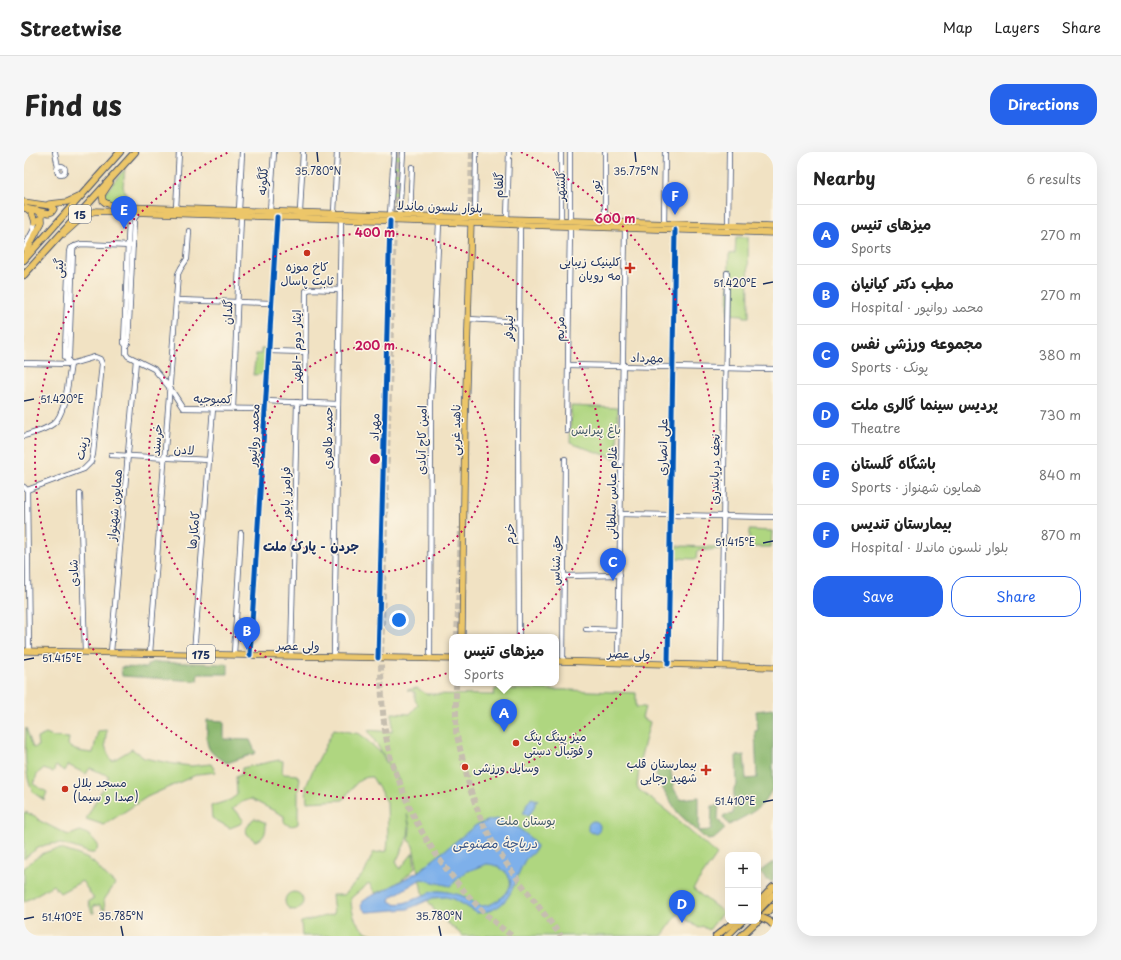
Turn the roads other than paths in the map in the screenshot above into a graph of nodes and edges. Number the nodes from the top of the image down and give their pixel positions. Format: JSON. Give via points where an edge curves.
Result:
{"nodes":[{"id":1,"x":55,"y":152,"type":"edge"},
{"id":2,"x":120,"y":152,"type":"edge"},
{"id":3,"x":135,"y":152,"type":"edge"},
{"id":4,"x":179,"y":152,"type":"edge"},
{"id":5,"x":242,"y":152,"type":"edge"},
{"id":6,"x":274,"y":152,"type":"edge"},
{"id":7,"x":304,"y":152,"type":"edge"},
{"id":8,"x":337,"y":152,"type":"edge"},
{"id":9,"x":394,"y":152,"type":"edge"},
{"id":10,"x":403,"y":152,"type":"edge"},
{"id":11,"x":476,"y":152,"type":"edge"},
{"id":12,"x":509,"y":152,"type":"edge"},
{"id":13,"x":561,"y":152,"type":"edge"},
{"id":14,"x":570,"y":152,"type":"edge"},
{"id":15,"x":605,"y":152,"type":"edge"},
{"id":16,"x":665,"y":152,"type":"edge"},
{"id":17,"x":729,"y":152,"type":"edge"},
{"id":18,"x":561,"y":158,"type":"junction"},
{"id":19,"x":570,"y":158,"type":"junction"},
{"id":20,"x":393,"y":162,"type":"junction"},
{"id":21,"x":402,"y":163,"type":"junction"},
{"id":22,"x":58,"y":167,"type":"dead end"},
{"id":23,"x":412,"y":167,"type":"dead end"},
{"id":24,"x":116,"y":173,"type":"junction"},
{"id":25,"x":87,"y":190,"type":"junction"},
{"id":26,"x":106,"y":203,"type":"junction"},
{"id":27,"x":42,"y":204,"type":"junction"},
{"id":28,"x":25,"y":206,"type":"edge"},
{"id":29,"x":176,"y":208,"type":"junction"},
{"id":30,"x":37,"y":210,"type":"junction"},
{"id":31,"x":106,"y":212,"type":"junction"},
{"id":32,"x":126,"y":212,"type":"junction"},
{"id":33,"x":270,"y":212,"type":"junction"},
{"id":34,"x":138,"y":213,"type":"junction"},
{"id":35,"x":240,"y":213,"type":"junction"},
{"id":36,"x":334,"y":214,"type":"junction"},
{"id":37,"x":300,"y":215,"type":"junction"},
{"id":38,"x":399,"y":216,"type":"junction"},
{"id":39,"x":410,"y":216,"type":"junction"},
{"id":40,"x":277,"y":217,"type":"junction"},
{"id":41,"x":390,"y":218,"type":"junction"},
{"id":42,"x":475,"y":218,"type":"junction"},
{"id":43,"x":341,"y":219,"type":"junction"},
{"id":44,"x":507,"y":219,"type":"junction"},
{"id":45,"x":561,"y":221,"type":"junction"},
{"id":46,"x":605,"y":222,"type":"junction"},
{"id":47,"x":38,"y":223,"type":"junction"},
{"id":48,"x":440,"y":223,"type":"junction"},
{"id":49,"x":472,"y":224,"type":"junction"},
{"id":50,"x":570,"y":224,"type":"junction"},
{"id":51,"x":664,"y":224,"type":"junction"},
{"id":52,"x":520,"y":225,"type":"junction"},
{"id":53,"x":773,"y":227,"type":"edge"},
{"id":54,"x":625,"y":229,"type":"junction"},
{"id":55,"x":728,"y":229,"type":"junction"},
{"id":56,"x":675,"y":230,"type":"junction"},
{"id":57,"x":189,"y":231,"type":"dead end"},
{"id":58,"x":773,"y":234,"type":"edge"},
{"id":59,"x":61,"y":236,"type":"junction"},
{"id":60,"x":130,"y":246,"type":"junction"},
{"id":61,"x":24,"y":248,"type":"edge"},
{"id":62,"x":24,"y":256,"type":"edge"},
{"id":63,"x":24,"y":260,"type":"edge"},
{"id":64,"x":727,"y":272,"type":"dead end"},
{"id":65,"x":24,"y":275,"type":"edge"},
{"id":66,"x":340,"y":290,"type":"junction"},
{"id":67,"x":177,"y":300,"type":"junction"},
{"id":68,"x":238,"y":302,"type":"junction"},
{"id":69,"x":272,"y":303,"type":"junction"},
{"id":70,"x":469,"y":319,"type":"junction"},
{"id":71,"x":518,"y":322,"type":"junction"},
{"id":72,"x":269,"y":351,"type":"junction"},
{"id":73,"x":306,"y":352,"type":"junction"},
{"id":74,"x":136,"y":360,"type":"junction"},
{"id":75,"x":69,"y":362,"type":"junction"},
{"id":76,"x":24,"y":363,"type":"edge"},
{"id":77,"x":569,"y":365,"type":"junction"},
{"id":78,"x":623,"y":366,"type":"junction"},
{"id":79,"x":673,"y":367,"type":"junction"},
{"id":80,"x":726,"y":368,"type":"junction"},
{"id":81,"x":773,"y":369,"type":"edge"},
{"id":82,"x":170,"y":388,"type":"junction"},
{"id":83,"x":265,"y":402,"type":"junction"},
{"id":84,"x":297,"y":402,"type":"junction"},
{"id":85,"x":305,"y":403,"type":"junction"},
{"id":86,"x":338,"y":404,"type":"junction"},
{"id":87,"x":213,"y":408,"type":"junction"},
{"id":88,"x":233,"y":408,"type":"junction"},
{"id":89,"x":265,"y":409,"type":"junction"},
{"id":90,"x":518,"y":431,"type":"joint"},
{"id":91,"x":567,"y":431,"type":"dead end"},
{"id":92,"x":24,"y":436,"type":"edge"},
{"id":93,"x":111,"y":455,"type":"dead end"},
{"id":94,"x":128,"y":456,"type":"junction"},
{"id":95,"x":165,"y":458,"type":"junction"},
{"id":96,"x":565,"y":459,"type":"dead end"},
{"id":97,"x":209,"y":460,"type":"junction"},
{"id":98,"x":25,"y":488,"type":"edge"},
{"id":99,"x":80,"y":494,"type":"dead end"},
{"id":100,"x":621,"y":514,"type":"junction"},
{"id":101,"x":670,"y":515,"type":"junction"},
{"id":102,"x":724,"y":516,"type":"junction"},
{"id":103,"x":773,"y":517,"type":"edge"},
{"id":104,"x":241,"y":533,"type":"dead end"},
{"id":105,"x":620,"y":575,"type":"junction"},
{"id":106,"x":564,"y":576,"type":"junction"},
{"id":107,"x":586,"y":629,"type":"dead end"},
{"id":108,"x":619,"y":630,"type":"junction"},
{"id":109,"x":462,"y":634,"type":"edge"},
{"id":110,"x":519,"y":634,"type":"edge"},
{"id":111,"x":26,"y":651,"type":"edge"},
{"id":112,"x":85,"y":652,"type":"junction"},
{"id":113,"x":111,"y":652,"type":"junction"},
{"id":114,"x":150,"y":653,"type":"junction"},
{"id":115,"x":194,"y":654,"type":"junction"},
{"id":116,"x":234,"y":654,"type":"junction"},
{"id":117,"x":250,"y":655,"type":"junction"},
{"id":118,"x":291,"y":656,"type":"junction"},
{"id":119,"x":334,"y":657,"type":"junction"},
{"id":120,"x":378,"y":658,"type":"junction"},
{"id":121,"x":430,"y":659,"type":"junction"},
{"id":122,"x":449,"y":659,"type":"edge"},
{"id":123,"x":559,"y":661,"type":"edge"},
{"id":124,"x":563,"y":661,"type":"junction"},
{"id":125,"x":618,"y":662,"type":"junction"},
{"id":126,"x":668,"y":664,"type":"junction"},
{"id":127,"x":721,"y":666,"type":"junction"},
{"id":128,"x":773,"y":667,"type":"edge"},
{"id":129,"x":773,"y":887,"type":"edge"},
{"id":130,"x":773,"y":896,"type":"edge"},
{"id":131,"x":761,"y":900,"type":"edge"},
{"id":132,"x":773,"y":906,"type":"edge"},
{"id":133,"x":761,"y":908,"type":"edge"},
{"id":134,"x":761,"y":917,"type":"edge"},
{"id":135,"x":761,"y":918,"type":"edge"},
{"id":136,"x":737,"y":924,"type":"edge"},
{"id":137,"x":739,"y":924,"type":"edge"},
{"id":138,"x":755,"y":924,"type":"edge"},
{"id":139,"x":773,"y":925,"type":"edge"},
{"id":140,"x":717,"y":935,"type":"edge"},
{"id":141,"x":727,"y":936,"type":"edge"},
{"id":142,"x":741,"y":936,"type":"edge"}],
"edges":[{"from":1,"to":22,"type":"street"},
{"from":2,"to":25,"type":"highway","number":"15"},
{"from":3,"to":24,"type":"highway","number":"15"},
{"from":4,"to":29,"type":"street"},
{"from":5,"to":35,"type":"street","name":"گلدان"},
{"from":6,"to":33,"type":"street","name":"گلگونه"},
{"from":7,"to":37,"type":"street"},
{"from":8,"to":36,"type":"street"},
{"from":9,"to":20,"type":"street","name":"مهراد"},
{"from":10,"to":21,"type":"street"},
{"from":11,"to":42,"type":"street"},
{"from":12,"to":44,"type":"street","name":"گلفام"},
{"from":13,"to":18,"type":"street","name":"گلشهر"},
{"from":14,"to":19,"type":"street","name":"گلشهر"},
{"from":15,"to":46,"type":"street","name":"تور"},
{"from":16,"to":51,"type":"street"},
{"from":17,"to":55,"type":"street"},
{"from":18,"to":19,"type":"street"},
{"from":18,"to":45,"type":"street","name":"گلشهر"},
{"from":19,"to":50,"type":"street","name":"گلشهر"},
{"from":20,"to":21,"type":"street"},
{"from":20,"to":41,"type":"street","name":"مهراد"},
{"from":21,"to":38,"type":"street"},
{"from":23,"to":39,"type":"street"},
{"from":24,"to":26,"type":"main road","via":[[103,193],[102,198]]},
{"from":24,"to":59,"type":"highway","number":"15"},
{"from":25,"to":27,"type":"main road","via":[[70,201]]},
{"from":25,"to":63,"type":"highway","number":"15"},
{"from":26,"to":29,"type":"main road","name":"بلوار نلسون ماندلا","via":[[118,206]]},
{"from":26,"to":31,"type":"main road","via":[[101,207]]},
{"from":27,"to":28,"type":"main road"},
{"from":27,"to":30,"type":"main road","via":[[53,206],[54,210]]},
{"from":28,"to":30,"type":"main road"},
{"from":28,"to":47,"type":"main road"},
{"from":29,"to":35,"type":"main road","name":"بلوار نلسون ماندلا"},
{"from":30,"to":47,"type":"main road","via":[[42,214],[43,220]]},
{"from":31,"to":32,"type":"main road","name":"بلوار نلسون ماندلا"},
{"from":31,"to":59,"type":"main road","name":"بلوار نلسون ماندلا","via":[[95,211],[86,214]]},
{"from":32,"to":34,"type":"main road","name":"بلوار نلسون ماندلا"},
{"from":32,"to":60,"type":"street"},
{"from":33,"to":35,"type":"main road","name":"بلوار نلسون ماندلا"},
{"from":33,"to":37,"type":"main road","name":"بلوار نلسون ماندلا"},
{"from":34,"to":35,"type":"main road","name":"بلوار نلسون ماندلا"},
{"from":34,"to":60,"type":"street","via":[[134,219]]},
{"from":35,"to":40,"type":"main road","name":"بلوار نلسون ماندلا"},
{"from":35,"to":68,"type":"street","name":"گلدان"},
{"from":36,"to":37,"type":"main road","name":"بلوار نلسون ماندلا"},
{"from":36,"to":41,"type":"main road","name":"بلوار نلسون ماندلا"},
{"from":37,"to":40,"type":"main road","name":"بلوار نلسون ماندلا"},
{"from":37,"to":43,"type":"main road","name":"بلوار نلسون ماندلا"},
{"from":38,"to":39,"type":"main road","name":"بلوار نلسون ماندلا"},
{"from":38,"to":41,"type":"main road","name":"بلوار نلسون ماندلا"},
{"from":39,"to":42,"type":"main road","name":"بلوار نلسون ماندلا"},
{"from":40,"to":69,"type":"street","name":"محمد روانپور"},
{"from":41,"to":43,"type":"main road","name":"بلوار نلسون ماندلا"},
{"from":41,"to":48,"type":"main road","name":"بلوار نلسون ماندلا"},
{"from":41,"to":120,"type":"street","name":"مهراد"},
{"from":42,"to":44,"type":"main road","name":"بلوار نلسون ماندلا"},
{"from":43,"to":66,"type":"street","name":"حمید طاهری"},
{"from":44,"to":45,"type":"main road","name":"بلوار نلسون ماندلا"},
{"from":45,"to":50,"type":"main road","name":"بلوار نلسون ماندلا"},
{"from":46,"to":50,"type":"main road","name":"بلوار نلسون ماندلا"},
{"from":46,"to":51,"type":"main road","name":"بلوار نلسون ماندلا"},
{"from":47,"to":61,"type":"street"},
{"from":47,"to":62,"type":"main road"},
{"from":48,"to":49,"type":"main road","name":"بلوار نلسون ماندلا"},
{"from":48,"to":121,"type":"street","name":"امین کاج آبادی","via":[[431,402]]},
{"from":49,"to":52,"type":"main road","name":"بلوار نلسون ماندلا"},
{"from":49,"to":70,"type":"main road","name":"ناهید غربی"},
{"from":50,"to":52,"type":"main road","name":"بلوار نلسون ماندلا"},
{"from":50,"to":54,"type":"main road","name":"بلوار نلسون ماندلا"},
{"from":50,"to":77,"type":"street","name":"مریم"},
{"from":51,"to":55,"type":"main road","name":"بلوار نلسون ماندلا"},
{"from":52,"to":71,"type":"street","name":"نیلوفر"},
{"from":53,"to":55,"type":"main road","name":"بلوار نلسون ماندلا"},
{"from":54,"to":56,"type":"main road","name":"بلوار نلسون ماندلا"},
{"from":54,"to":78,"type":"street","name":"غلام عباس سلطانی"},
{"from":55,"to":56,"type":"main road","name":"بلوار نلسون ماندلا"},
{"from":55,"to":58,"type":"main road","name":"بلوار نلسون ماندلا"},
{"from":56,"to":79,"type":"street","name":"علی انصاری"},
{"from":57,"to":67,"type":"street","name":"خرسند","via":[[187,259],[178,274]]},
{"from":59,"to":65,"type":"highway","number":"15"},
{"from":60,"to":74,"type":"street","via":[[126,353]]},
{"from":60,"to":75,"type":"street","name":"گیتی","via":[[81,244],[71,247],[65,350]]},
{"from":64,"to":80,"type":"street","name":"نجف دریابندری"},
{"from":66,"to":73,"type":"street","name":"ایثار دوم -اطهر","via":[[307,289]]},
{"from":66,"to":86,"type":"street","name":"حمید طاهری"},
{"from":67,"to":68,"type":"street"},
{"from":67,"to":82,"type":"street","name":"خرسند"},
{"from":68,"to":69,"type":"street"},
{"from":68,"to":88,"type":"street","name":"گلدان"},
{"from":69,"to":72,"type":"street","name":"محمد روانپور"},
{"from":70,"to":71,"type":"street"},
{"from":70,"to":109,"type":"main road","name":"ناهید غربی"},
{"from":71,"to":90,"type":"street","name":"نیلوفر"},
{"from":72,"to":73,"type":"street"},
{"from":72,"to":83,"type":"street","name":"محمد روانپور"},
{"from":73,"to":85,"type":"street","name":"ایثار دوم -اطهر"},
{"from":74,"to":82,"type":"street","name":"کمبوجیه","via":[[154,369]]},
{"from":74,"to":94,"type":"street","name":"همایون شهنواز"},
{"from":75,"to":76,"type":"street"},
{"from":75,"to":92,"type":"street","name":"گیتی","via":[[63,408],[58,418],[53,424]]},
{"from":75,"to":98,"type":"street","name":"زینت","via":[[95,357],[100,359],[102,364],[93,454],[89,465],[84,469]]},
{"from":77,"to":78,"type":"street","name":"مهرداد"},
{"from":77,"to":91,"type":"street","name":"مریم"},
{"from":78,"to":79,"type":"street","name":"مهرداد"},
{"from":78,"to":100,"type":"street","name":"غلام عباس سلطانی"},
{"from":79,"to":80,"type":"street","name":"مهرداد"},
{"from":79,"to":101,"type":"street","name":"علی انصاری"},
{"from":80,"to":81,"type":"street","name":"مهرداد"},
{"from":80,"to":102,"type":"street","name":"نجف دریابندری"},
{"from":82,"to":87,"type":"street","name":"کمبوجیه","via":[[183,408]]},
{"from":82,"to":95,"type":"street","name":"خرسند"},
{"from":83,"to":84,"type":"street"},
{"from":83,"to":89,"type":"street","name":"محمد روانپور"},
{"from":84,"to":85,"type":"street"},
{"from":84,"to":118,"type":"street","name":"فرامرز پایور"},
{"from":85,"to":86,"type":"street"},
{"from":86,"to":119,"type":"street","name":"حمید طاهری"},
{"from":87,"to":88,"type":"street","name":"کمبوجیه"},
{"from":87,"to":97,"type":"street","name":"کامکارها"},
{"from":88,"to":89,"type":"street","name":"کمبوجیه"},
{"from":89,"to":117,"type":"street","name":"محمد روانپور"},
{"from":90,"to":110,"type":"street","name":"خرم"},
{"from":93,"to":94,"type":"street","name":"لادن"},
{"from":94,"to":95,"type":"street","name":"لادن"},
{"from":94,"to":113,"type":"street","name":"همایون شهنواز"},
{"from":95,"to":97,"type":"street","name":"لادن"},
{"from":95,"to":114,"type":"street","name":"خرسند"},
{"from":96,"to":106,"type":"street","name":"حق شناس"},
{"from":97,"to":115,"type":"street","name":"کامکارها"},
{"from":98,"to":111,"type":"street"},
{"from":99,"to":112,"type":"street","name":"شادی"},
{"from":100,"to":101,"type":"street"},
{"from":100,"to":105,"type":"street","name":"غلام عباس سلطانی"},
{"from":101,"to":102,"type":"street"},
{"from":101,"to":126,"type":"street","name":"علی انصاری"},
{"from":102,"to":103,"type":"street"},
{"from":102,"to":127,"type":"street","name":"نجف دریابندری"},
{"from":104,"to":116,"type":"street"},
{"from":105,"to":106,"type":"street"},
{"from":105,"to":108,"type":"street","name":"غلام عباس سلطانی"},
{"from":106,"to":124,"type":"street","name":"حق شناس"},
{"from":107,"to":108,"type":"street"},
{"from":108,"to":125,"type":"street","name":"غلام عباس سلطانی"},
{"from":111,"to":112,"type":"main road","name":"ولی عصر","number":"175"},
{"from":112,"to":113,"type":"main road","name":"ولی عصر","number":"175"},
{"from":113,"to":114,"type":"main road","name":"ولی عصر","number":"175"},
{"from":114,"to":115,"type":"main road","name":"ولی عصر","number":"175"},
{"from":115,"to":116,"type":"main road","name":"ولی عصر","number":"175"},
{"from":116,"to":117,"type":"main road","name":"ولی عصر","number":"175"},
{"from":117,"to":118,"type":"main road","name":"ولی عصر","number":"175"},
{"from":118,"to":119,"type":"main road","name":"ولی عصر","number":"175"},
{"from":119,"to":120,"type":"main road","name":"ولی عصر","number":"175"},
{"from":120,"to":121,"type":"main road","name":"ولی عصر","number":"175"},
{"from":121,"to":122,"type":"main road","name":"ولی عصر","number":"175"},
{"from":123,"to":124,"type":"main road","name":"ولی عصر"},
{"from":124,"to":125,"type":"main road","name":"ولی عصر"},
{"from":125,"to":126,"type":"main road","name":"ولی عصر"},
{"from":126,"to":127,"type":"main road","name":"ولی عصر"},
{"from":127,"to":128,"type":"main road","name":"ولی عصر"},
{"from":129,"to":131,"type":"highway"},
{"from":130,"to":133,"type":"highway"},
{"from":132,"to":135,"type":"highway"},
{"from":134,"to":139,"type":"highway","bridge":true},
{"from":136,"to":140,"type":"highway"},
{"from":137,"to":141,"type":"highway"},
{"from":138,"to":142,"type":"highway"}]}
